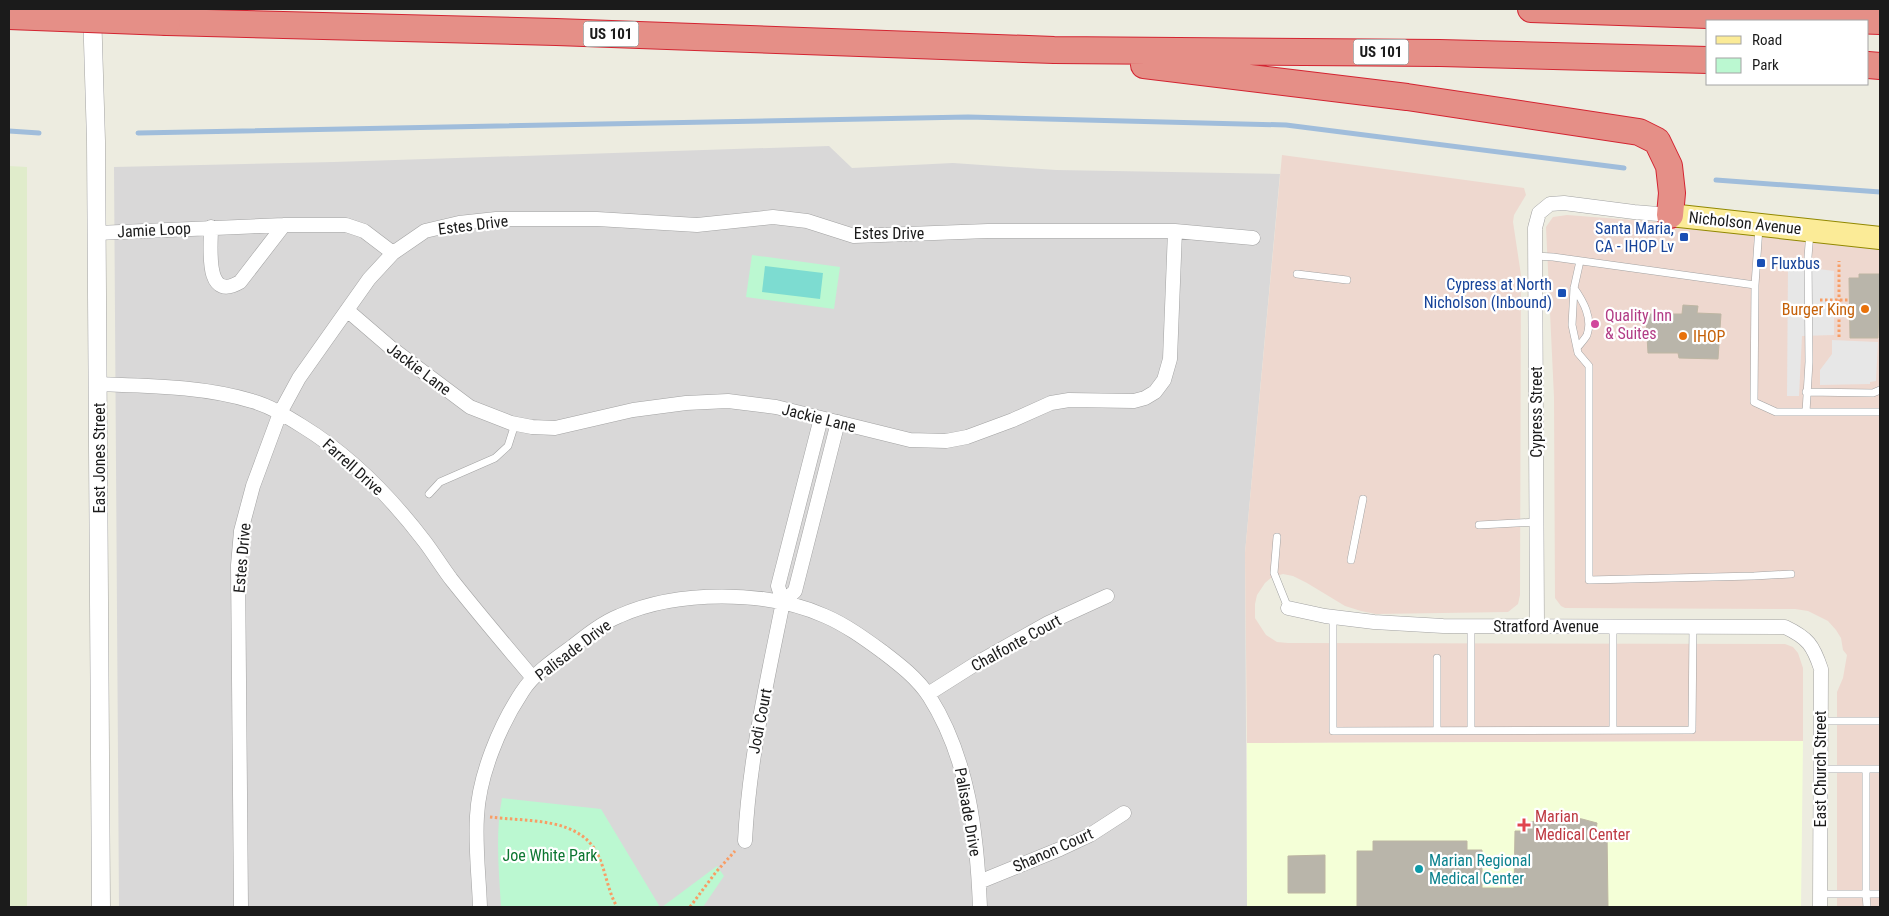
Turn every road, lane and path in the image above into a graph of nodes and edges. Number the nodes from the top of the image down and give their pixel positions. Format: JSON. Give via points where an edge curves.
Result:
{"nodes":[{"id":1,"x":92,"y":9,"type":"edge"},
{"id":2,"x":1531,"y":9,"type":"edge"},
{"id":3,"x":9,"y":16,"type":"edge"},
{"id":4,"x":1851,"y":20,"type":"edge"},
{"id":5,"x":1054,"y":50,"type":"junction"},
{"id":6,"x":1706,"y":60,"type":"edge"},
{"id":7,"x":1550,"y":204,"type":"joint"},
{"id":8,"x":1670,"y":215,"type":"junction"},
{"id":9,"x":1759,"y":224,"type":"junction"},
{"id":10,"x":284,"y":225,"type":"junction"},
{"id":11,"x":211,"y":227,"type":"junction"},
{"id":12,"x":1811,"y":230,"type":"junction"},
{"id":13,"x":97,"y":232,"type":"junction"},
{"id":14,"x":1175,"y":232,"type":"junction"},
{"id":15,"x":1253,"y":238,"type":"dead end"},
{"id":16,"x":1880,"y":238,"type":"edge"},
{"id":17,"x":393,"y":254,"type":"junction"},
{"id":18,"x":1535,"y":256,"type":"junction"},
{"id":19,"x":1580,"y":261,"type":"junction"},
{"id":20,"x":1839,"y":261,"type":"dead end"},
{"id":21,"x":1297,"y":274,"type":"dead end"},
{"id":22,"x":1347,"y":280,"type":"dead end"},
{"id":23,"x":1755,"y":285,"type":"junction"},
{"id":24,"x":1574,"y":288,"type":"junction"},
{"id":25,"x":1808,"y":300,"type":"junction"},
{"id":26,"x":1839,"y":300,"type":"junction"},
{"id":27,"x":1849,"y":300,"type":"dead end"},
{"id":28,"x":347,"y":310,"type":"junction"},
{"id":29,"x":1839,"y":338,"type":"dead end"},
{"id":30,"x":1577,"y":348,"type":"junction"},
{"id":31,"x":98,"y":384,"type":"junction"},
{"id":32,"x":1880,"y":390,"type":"edge"},
{"id":33,"x":1806,"y":392,"type":"junction"},
{"id":34,"x":1806,"y":412,"type":"junction"},
{"id":35,"x":1880,"y":412,"type":"edge"},
{"id":36,"x":280,"y":413,"type":"junction"},
{"id":37,"x":822,"y":418,"type":"junction"},
{"id":38,"x":838,"y":422,"type":"junction"},
{"id":39,"x":515,"y":424,"type":"junction"},
{"id":40,"x":429,"y":494,"type":"dead end"},
{"id":41,"x":1363,"y":499,"type":"dead end"},
{"id":42,"x":1537,"y":522,"type":"junction"},
{"id":43,"x":1479,"y":525,"type":"dead end"},
{"id":44,"x":1277,"y":537,"type":"dead end"},
{"id":45,"x":1352,"y":560,"type":"dead end"},
{"id":46,"x":1791,"y":574,"type":"dead end"},
{"id":47,"x":1107,"y":596,"type":"dead end"},
{"id":48,"x":784,"y":602,"type":"junction"},
{"id":49,"x":1288,"y":608,"type":"joint"},
{"id":50,"x":1333,"y":617,"type":"junction"},
{"id":51,"x":1537,"y":625,"type":"junction"},
{"id":52,"x":1471,"y":626,"type":"junction"},
{"id":53,"x":1613,"y":626,"type":"junction"},
{"id":54,"x":1692,"y":626,"type":"junction"},
{"id":55,"x":1802,"y":636,"type":"joint"},
{"id":56,"x":1437,"y":658,"type":"dead end"},
{"id":57,"x":532,"y":678,"type":"junction"},
{"id":58,"x":928,"y":694,"type":"junction"},
{"id":59,"x":1821,"y":721,"type":"junction"},
{"id":60,"x":1880,"y":721,"type":"edge"},
{"id":61,"x":1437,"y":730,"type":"junction"},
{"id":62,"x":1471,"y":730,"type":"junction"},
{"id":63,"x":1613,"y":730,"type":"junction"},
{"id":64,"x":1821,"y":769,"type":"junction"},
{"id":65,"x":1866,"y":769,"type":"junction"},
{"id":66,"x":1880,"y":769,"type":"edge"},
{"id":67,"x":1124,"y":814,"type":"dead end"},
{"id":68,"x":477,"y":815,"type":"junction"},
{"id":69,"x":744,"y":841,"type":"joint"},
{"id":70,"x":979,"y":882,"type":"junction"},
{"id":71,"x":1866,"y":894,"type":"junction"},
{"id":72,"x":1880,"y":894,"type":"edge"},
{"id":73,"x":1820,"y":900,"type":"edge"},
{"id":74,"x":101,"y":907,"type":"edge"},
{"id":75,"x":241,"y":907,"type":"edge"},
{"id":76,"x":480,"y":907,"type":"edge"},
{"id":77,"x":617,"y":907,"type":"edge"},
{"id":78,"x":690,"y":907,"type":"edge"},
{"id":79,"x":980,"y":907,"type":"edge"},
{"id":80,"x":1867,"y":907,"type":"edge"}],
"edges":[{"from":1,"to":13,"type":"street","name":"East Jones Street"},
{"from":2,"to":4,"type":"highway"},
{"from":3,"to":5,"type":"highway","number":"US 101","bridge":true},
{"from":5,"to":6,"type":"highway","number":"US 101","via":[[1440,53]]},
{"from":5,"to":8,"type":"highway","via":[[1639,132],[1657,141],[1670,166]]},
{"from":7,"to":8,"type":"street","name":"Nicholson Avenue"},
{"from":7,"to":18,"type":"street","name":"Cypress Street","via":[[1539,213],[1535,228]]},
{"from":8,"to":9,"type":"main road","name":"Nicholson Avenue"},
{"from":9,"to":12,"type":"main road","name":"Nicholson Avenue"},
{"from":9,"to":23,"type":"lane"},
{"from":10,"to":11,"type":"street","name":"Jamie Loop"},
{"from":10,"to":11,"type":"street","name":"Jamie Loop","via":[[240,282],[232,287],[215,281]]},
{"from":10,"to":17,"type":"street","name":"Jamie Loop","via":[[346,225],[364,231]]},
{"from":11,"to":13,"type":"street","name":"Jamie Loop"},
{"from":12,"to":16,"type":"main road","name":"Nicholson Avenue"},
{"from":12,"to":25,"type":"lane"},
{"from":13,"to":31,"type":"street","name":"East Jones Street"},
{"from":14,"to":15,"type":"street","name":"Estes Drive"},
{"from":14,"to":17,"type":"street","name":"Estes Drive","via":[[988,231],[854,236],[807,221],[774,217],[697,225],[597,219],[496,220],[459,223],[425,231]]},
{"from":14,"to":38,"type":"street","name":"Jackie Lane","via":[[1170,359],[1164,380],[1155,392],[1145,398],[1051,403],[966,437],[946,441],[910,440]]},
{"from":17,"to":28,"type":"street","name":"Estes Drive"},
{"from":18,"to":19,"type":"lane"},
{"from":18,"to":42,"type":"street","name":"Cypress Street"},
{"from":19,"to":23,"type":"lane"},
{"from":19,"to":24,"type":"lane"},
{"from":20,"to":26,"type":"path"},
{"from":21,"to":22,"type":"lane"},
{"from":23,"to":34,"type":"lane","via":[[1754,402],[1776,412]]},
{"from":24,"to":30,"type":"lane","via":[[1572,325]]},
{"from":24,"to":30,"type":"lane","via":[[1585,305],[1588,320],[1587,335]]},
{"from":25,"to":26,"type":"path"},
{"from":25,"to":33,"type":"lane"},
{"from":26,"to":27,"type":"path"},
{"from":26,"to":29,"type":"path"},
{"from":28,"to":36,"type":"street","name":"Estes Drive","via":[[299,378]]},
{"from":28,"to":39,"type":"street","name":"Jackie Lane","via":[[470,407]]},
{"from":30,"to":46,"type":"lane","via":[[1589,366],[1589,580]]},
{"from":31,"to":36,"type":"street","name":"Farrell Drive","via":[[166,387],[223,395],[253,401]]},
{"from":31,"to":74,"type":"street","name":"East Jones Street"},
{"from":32,"to":33,"type":"lane","via":[[1873,393]]},
{"from":33,"to":34,"type":"lane"},
{"from":34,"to":35,"type":"lane"},
{"from":36,"to":57,"type":"street","name":"Farrell Drive","via":[[327,441],[363,471],[395,506]]},
{"from":36,"to":75,"type":"street","name":"Estes Drive","via":[[253,486],[241,531],[238,565]]},
{"from":37,"to":38,"type":"street","name":"Jackie Lane"},
{"from":37,"to":39,"type":"street","name":"Jackie Lane","via":[[776,407],[728,401],[633,410],[555,428]]},
{"from":37,"to":48,"type":"street","name":"Jodi Court","via":[[778,586]]},
{"from":38,"to":48,"type":"street","name":"Jodi Court","via":[[795,591]]},
{"from":39,"to":40,"type":"lane","via":[[508,446],[495,458],[440,482]]},
{"from":41,"to":45,"type":"lane"},
{"from":42,"to":43,"type":"lane"},
{"from":42,"to":51,"type":"street","name":"Cypress Street"},
{"from":44,"to":49,"type":"lane","via":[[1274,573]]},
{"from":47,"to":58,"type":"street","name":"Chalfonte Court","via":[[1048,623]]},
{"from":48,"to":57,"type":"street","name":"Palisade Drive","via":[[703,597],[668,601],[619,616],[596,629]]},
{"from":48,"to":58,"type":"street","name":"Palisade Drive","via":[[824,616],[868,641],[905,669]]},
{"from":48,"to":69,"type":"street","name":"Jodi Court","via":[[756,737]]},
{"from":49,"to":50,"type":"street","name":"Stratford Avenue"},
{"from":50,"to":52,"type":"street","name":"Stratford Avenue"},
{"from":50,"to":61,"type":"lane","via":[[1333,731]]},
{"from":51,"to":52,"type":"street","name":"Stratford Avenue"},
{"from":51,"to":53,"type":"street","name":"Stratford Avenue"},
{"from":52,"to":62,"type":"lane"},
{"from":53,"to":54,"type":"street","name":"Stratford Avenue"},
{"from":53,"to":63,"type":"lane"},
{"from":54,"to":55,"type":"street","name":"Stratford Avenue","via":[[1785,627]]},
{"from":54,"to":63,"type":"lane","via":[[1692,730]]},
{"from":55,"to":59,"type":"street","name":"East Church Street","via":[[1815,650],[1820,669]]},
{"from":56,"to":61,"type":"lane"},
{"from":57,"to":68,"type":"street","name":"Palisade Drive","via":[[502,728],[485,772]]},
{"from":58,"to":70,"type":"street","name":"Palisade Drive","via":[[946,726],[963,773],[974,828]]},
{"from":59,"to":60,"type":"lane"},
{"from":59,"to":64,"type":"street","name":"East Church Street"},
{"from":61,"to":62,"type":"lane"},
{"from":62,"to":63,"type":"lane"},
{"from":64,"to":65,"type":"lane"},
{"from":64,"to":73,"type":"street","name":"East Church Street"},
{"from":65,"to":66,"type":"lane"},
{"from":65,"to":71,"type":"lane"},
{"from":67,"to":70,"type":"street","name":"Shanon Court","via":[[1090,835]]},
{"from":68,"to":76,"type":"street","name":"Palisade Drive"},
{"from":68,"to":77,"type":"path","via":[[553,824],[583,835],[599,856]]},
{"from":69,"to":78,"type":"path"},
{"from":70,"to":79,"type":"street","name":"Palisade Drive"},
{"from":71,"to":72,"type":"lane"},
{"from":71,"to":73,"type":"lane"},
{"from":71,"to":80,"type":"lane"}]}
